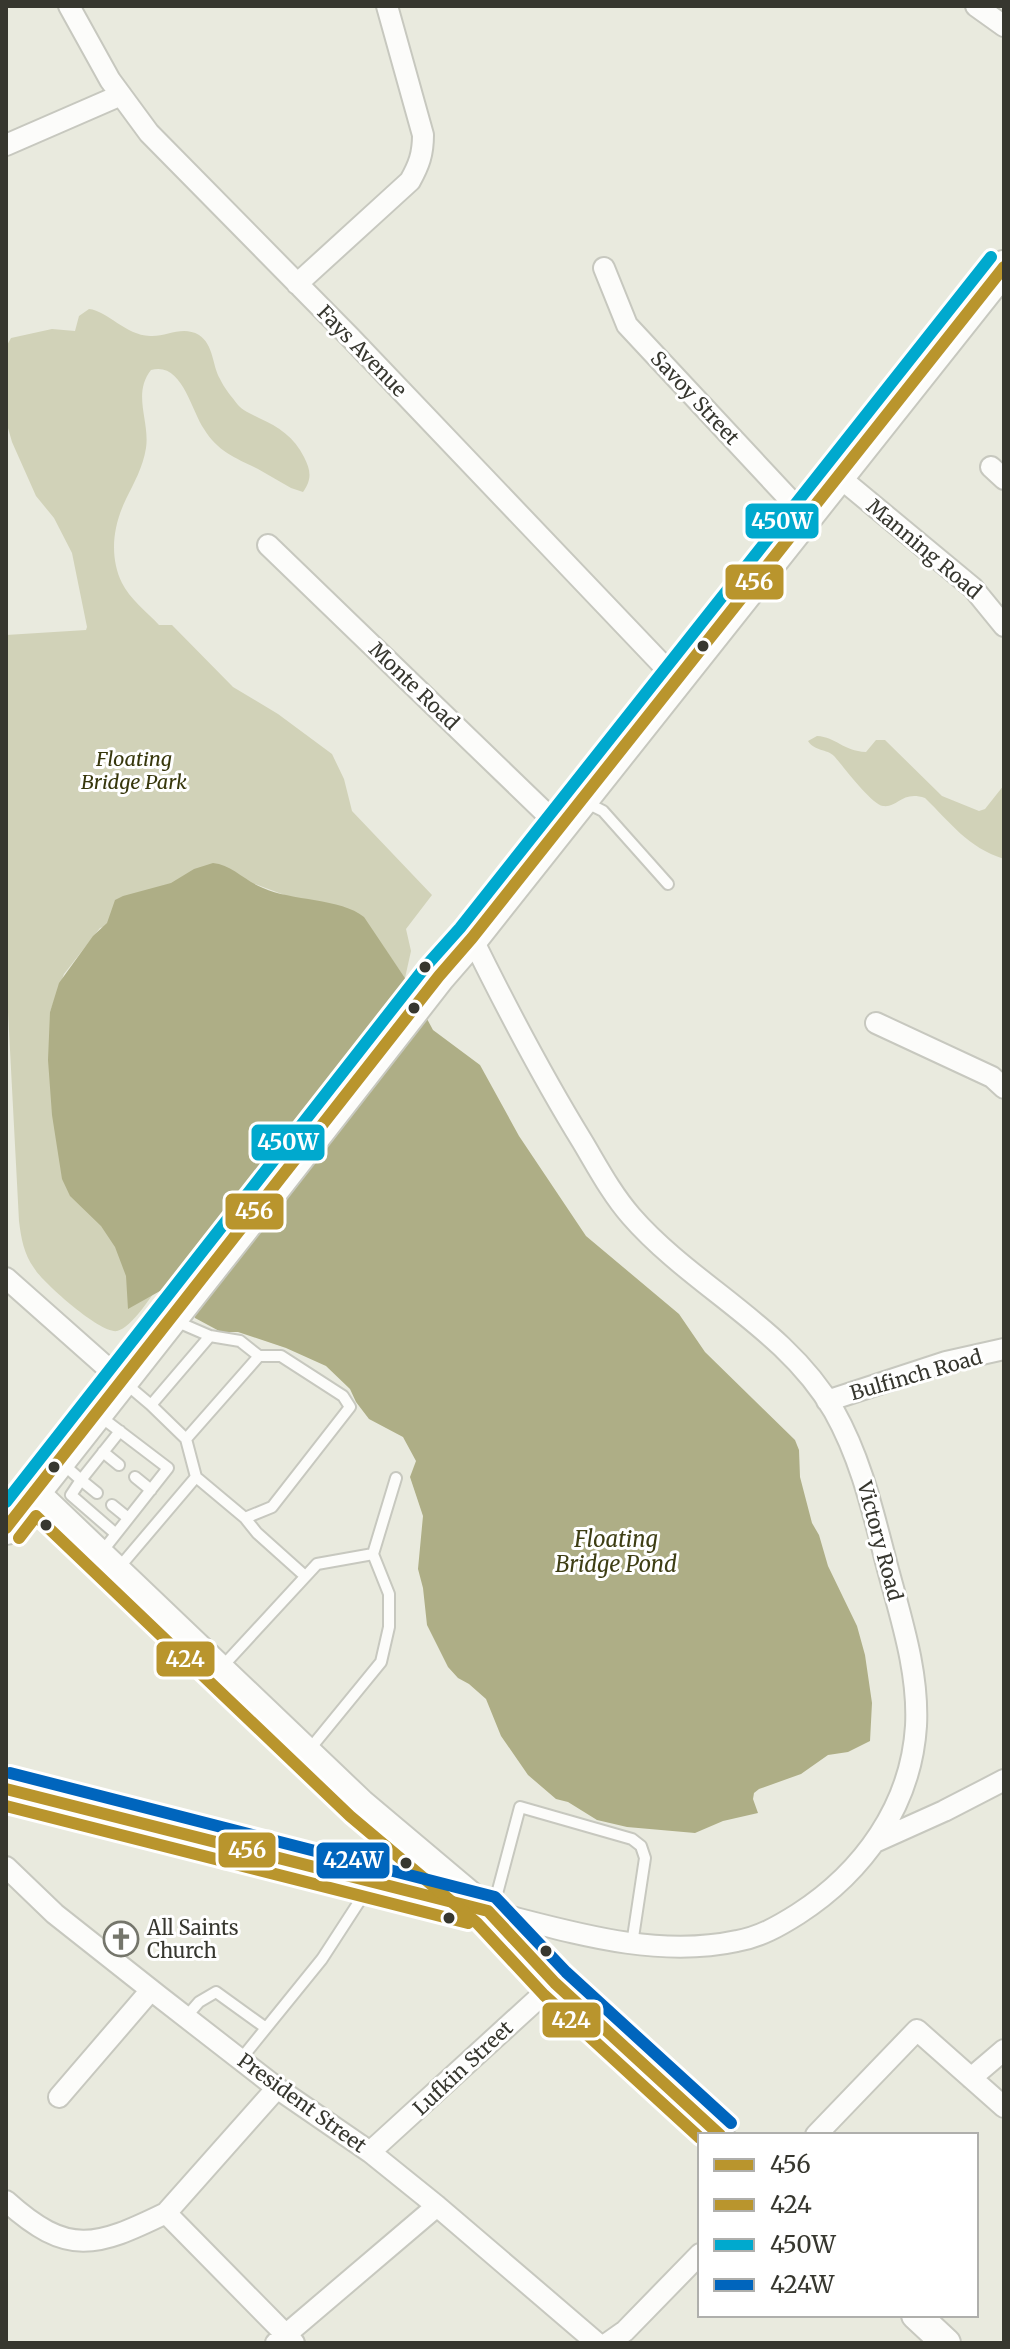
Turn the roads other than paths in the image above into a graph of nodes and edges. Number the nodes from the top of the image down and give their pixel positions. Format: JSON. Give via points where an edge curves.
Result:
{"nodes":[{"id":1,"x":69,"y":6,"type":"edge"},
{"id":2,"x":387,"y":6,"type":"edge"},
{"id":3,"x":976,"y":6,"type":"edge"},
{"id":4,"x":1004,"y":26,"type":"edge"},
{"id":5,"x":121,"y":95,"type":"junction"},
{"id":6,"x":6,"y":145,"type":"edge"},
{"id":7,"x":1004,"y":267,"type":"edge"},
{"id":8,"x":604,"y":268,"type":"dead end"},
{"id":9,"x":297,"y":284,"type":"junction"},
{"id":10,"x":838,"y":476,"type":"junction"},
{"id":11,"x":806,"y":517,"type":"junction"},
{"id":12,"x":268,"y":545,"type":"dead end"},
{"id":13,"x":1004,"y":626,"type":"edge"},
{"id":14,"x":677,"y":680,"type":"junction"},
{"id":15,"x":582,"y":800,"type":"junction"},
{"id":16,"x":560,"y":827,"type":"junction"},
{"id":17,"x":668,"y":884,"type":"dead end"},
{"id":18,"x":472,"y":938,"type":"junction"},
{"id":19,"x":876,"y":1023,"type":"dead end"},
{"id":20,"x":1004,"y":1088,"type":"edge"},
{"id":21,"x":6,"y":1278,"type":"edge"},
{"id":22,"x":175,"y":1316,"type":"junction"},
{"id":23,"x":210,"y":1336,"type":"junction"},
{"id":24,"x":1004,"y":1349,"type":"edge"},
{"id":25,"x":259,"y":1356,"type":"junction"},
{"id":26,"x":121,"y":1380,"type":"junction"},
{"id":27,"x":827,"y":1401,"type":"junction"},
{"id":28,"x":151,"y":1405,"type":"junction"},
{"id":29,"x":108,"y":1422,"type":"junction"},
{"id":30,"x":186,"y":1439,"type":"junction"},
{"id":31,"x":103,"y":1452,"type":"junction"},
{"id":32,"x":119,"y":1465,"type":"dead end"},
{"id":33,"x":70,"y":1470,"type":"junction"},
{"id":34,"x":135,"y":1477,"type":"dead end"},
{"id":35,"x":196,"y":1477,"type":"junction"},
{"id":36,"x":396,"y":1478,"type":"dead end"},
{"id":37,"x":151,"y":1490,"type":"junction"},
{"id":38,"x":34,"y":1492,"type":"junction"},
{"id":39,"x":97,"y":1493,"type":"dead end"},
{"id":40,"x":112,"y":1505,"type":"dead end"},
{"id":41,"x":128,"y":1518,"type":"junction"},
{"id":42,"x":245,"y":1518,"type":"junction"},
{"id":43,"x":6,"y":1528,"type":"edge"},
{"id":44,"x":111,"y":1553,"type":"junction"},
{"id":45,"x":373,"y":1554,"type":"junction"},
{"id":46,"x":305,"y":1576,"type":"junction"},
{"id":47,"x":220,"y":1669,"type":"junction"},
{"id":48,"x":307,"y":1753,"type":"junction"},
{"id":49,"x":1004,"y":1780,"type":"edge"},
{"id":50,"x":6,"y":1789,"type":"edge"},
{"id":51,"x":875,"y":1842,"type":"junction"},
{"id":52,"x":6,"y":1867,"type":"edge"},
{"id":53,"x":371,"y":1883,"type":"junction"},
{"id":54,"x":488,"y":1911,"type":"junction"},
{"id":55,"x":632,"y":1944,"type":"junction"},
{"id":56,"x":555,"y":1983,"type":"junction"},
{"id":57,"x":151,"y":1990,"type":"junction"},
{"id":58,"x":186,"y":2017,"type":"junction"},
{"id":59,"x":266,"y":2028,"type":"junction"},
{"id":60,"x":1004,"y":2050,"type":"edge"},
{"id":61,"x":241,"y":2059,"type":"junction"},
{"id":62,"x":971,"y":2078,"type":"junction"},
{"id":63,"x":277,"y":2088,"type":"junction"},
{"id":64,"x":59,"y":2097,"type":"dead end"},
{"id":65,"x":1004,"y":2107,"type":"edge"},
{"id":66,"x":718,"y":2133,"type":"edge"},
{"id":67,"x":818,"y":2133,"type":"edge"},
{"id":68,"x":370,"y":2152,"type":"junction"},
{"id":69,"x":6,"y":2201,"type":"edge"},
{"id":70,"x":437,"y":2206,"type":"junction"},
{"id":71,"x":166,"y":2213,"type":"junction"},
{"id":72,"x":698,"y":2256,"type":"edge"},
{"id":73,"x":918,"y":2317,"type":"edge"},
{"id":74,"x":286,"y":2340,"type":"edge"},
{"id":75,"x":597,"y":2343,"type":"edge"},
{"id":76,"x":608,"y":2343,"type":"edge"},
{"id":77,"x":946,"y":2343,"type":"edge"}],
"edges":[{"from":1,"to":5,"type":"street","name":"Fays Avenue"},
{"from":2,"to":9,"type":"street","via":[[423,135],[419,166],[410,181]]},
{"from":3,"to":4,"type":"street"},
{"from":5,"to":6,"type":"street"},
{"from":5,"to":9,"type":"street","name":"Fays Avenue","via":[[149,133]]},
{"from":7,"to":10,"type":"main road"},
{"from":8,"to":11,"type":"street","name":"Savoy Street","via":[[627,325]]},
{"from":9,"to":14,"type":"street","name":"Fays Avenue"},
{"from":10,"to":11,"type":"main road"},
{"from":10,"to":13,"type":"street","name":"Manning Road","via":[[973,588]]},
{"from":11,"to":14,"type":"main road"},
{"from":12,"to":16,"type":"street","name":"Monte Road"},
{"from":14,"to":15,"type":"main road"},
{"from":15,"to":16,"type":"main road"},
{"from":15,"to":17,"type":"lane","via":[[603,811]]},
{"from":16,"to":18,"type":"main road"},
{"from":18,"to":22,"type":"main road"},
{"from":18,"to":27,"type":"street","name":"Victory Road","via":[[559,1103],[630,1215],[674,1259],[773,1340]]},
{"from":19,"to":20,"type":"street","via":[[992,1077]]},
{"from":21,"to":26,"type":"street"},
{"from":22,"to":23,"type":"lane"},
{"from":22,"to":26,"type":"main road"},
{"from":23,"to":25,"type":"lane","via":[[240,1341]]},
{"from":23,"to":28,"type":"lane"},
{"from":24,"to":27,"type":"street","name":"Bulfinch Road"},
{"from":25,"to":30,"type":"lane"},
{"from":25,"to":42,"type":"lane","via":[[281,1356],[343,1396],[350,1407],[272,1507]]},
{"from":26,"to":28,"type":"lane"},
{"from":26,"to":29,"type":"main road"},
{"from":27,"to":51,"type":"street","name":"Victory Road","via":[[869,1498],[915,1684],[911,1762],[901,1796]]},
{"from":28,"to":30,"type":"lane"},
{"from":29,"to":31,"type":"lane"},
{"from":29,"to":33,"type":"main road"},
{"from":29,"to":37,"type":"lane","via":[[168,1468]]},
{"from":30,"to":35,"type":"lane"},
{"from":31,"to":32,"type":"lane"},
{"from":31,"to":33,"type":"lane"},
{"from":33,"to":38,"type":"main road"},
{"from":33,"to":39,"type":"lane"},
{"from":33,"to":44,"type":"lane","via":[[71,1495]]},
{"from":34,"to":37,"type":"lane"},
{"from":35,"to":42,"type":"lane"},
{"from":35,"to":44,"type":"lane"},
{"from":36,"to":45,"type":"lane"},
{"from":37,"to":41,"type":"lane"},
{"from":38,"to":43,"type":"main road"},
{"from":38,"to":44,"type":"main road"},
{"from":40,"to":41,"type":"lane"},
{"from":41,"to":44,"type":"lane"},
{"from":42,"to":46,"type":"lane"},
{"from":44,"to":47,"type":"main road"},
{"from":45,"to":46,"type":"lane","via":[[317,1564]]},
{"from":45,"to":48,"type":"lane","via":[[389,1594],[381,1662]]},
{"from":46,"to":47,"type":"lane"},
{"from":47,"to":48,"type":"main road"},
{"from":48,"to":54,"type":"main road"},
{"from":49,"to":51,"type":"street"},
{"from":50,"to":53,"type":"main road"},
{"from":51,"to":55,"type":"street","name":"Victory Road","via":[[824,1897],[764,1934],[703,1946]]},
{"from":52,"to":57,"type":"street","name":"President Street","via":[[55,1914]]},
{"from":53,"to":54,"type":"main road"},
{"from":53,"to":59,"type":"lane","via":[[322,1959]]},
{"from":54,"to":55,"type":"street","name":"Victory Road"},
{"from":54,"to":55,"type":"lane","via":[[520,1807],[641,1846],[645,1858]]},
{"from":54,"to":56,"type":"main road"},
{"from":56,"to":66,"type":"main road"},
{"from":56,"to":68,"type":"street","name":"Lufkin Street"},
{"from":57,"to":58,"type":"street","name":"President Street"},
{"from":57,"to":64,"type":"street"},
{"from":58,"to":59,"type":"lane","via":[[216,1992]]},
{"from":58,"to":61,"type":"street","name":"President Street"},
{"from":59,"to":61,"type":"lane"},
{"from":60,"to":62,"type":"street"},
{"from":61,"to":63,"type":"street","name":"President Street"},
{"from":62,"to":65,"type":"street"},
{"from":62,"to":67,"type":"street","via":[[917,2030]]},
{"from":63,"to":68,"type":"street","name":"President Street"},
{"from":63,"to":71,"type":"street"},
{"from":68,"to":70,"type":"street","name":"President Street"},
{"from":69,"to":71,"type":"street","via":[[39,2226],[75,2242],[116,2235]]},
{"from":70,"to":74,"type":"street"},
{"from":70,"to":75,"type":"street","name":"President Street"},
{"from":71,"to":74,"type":"street"},
{"from":72,"to":76,"type":"street"},
{"from":73,"to":77,"type":"main road"}]}
